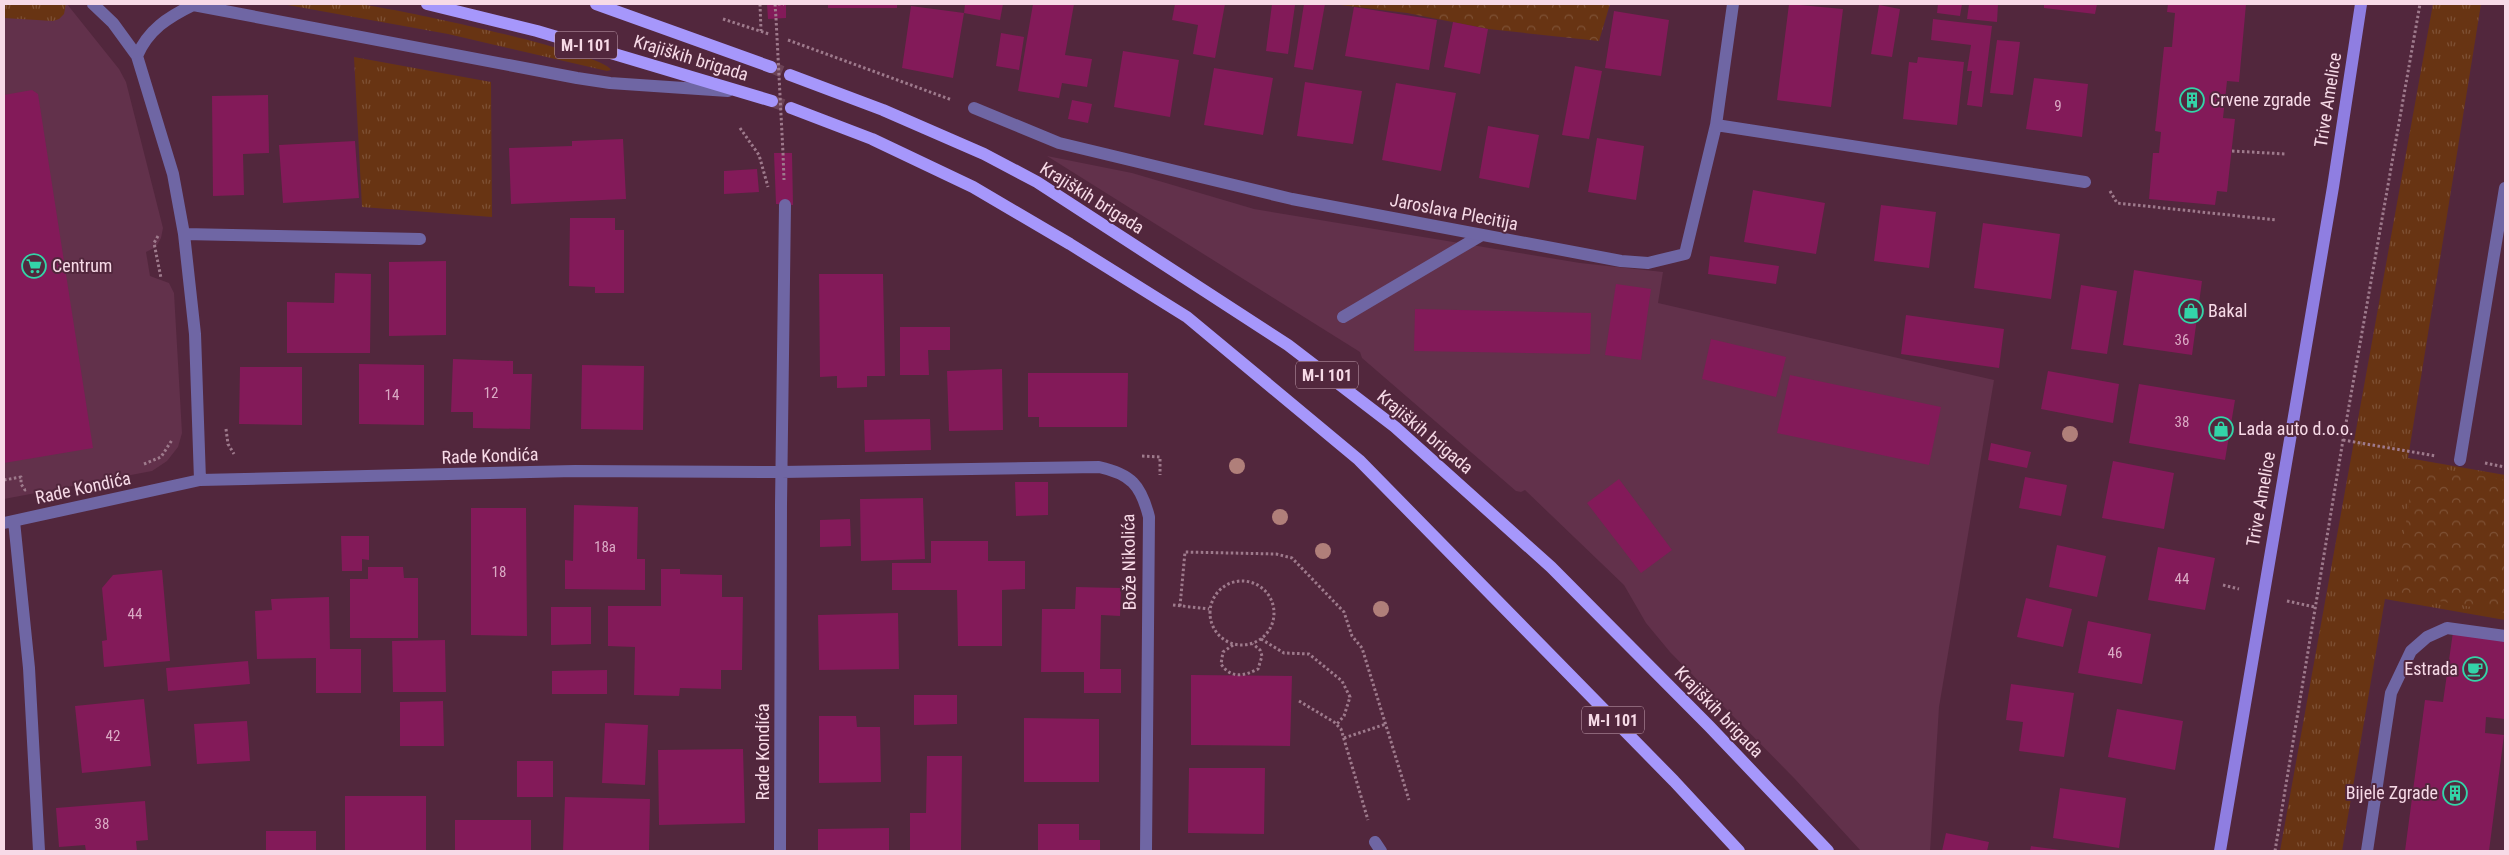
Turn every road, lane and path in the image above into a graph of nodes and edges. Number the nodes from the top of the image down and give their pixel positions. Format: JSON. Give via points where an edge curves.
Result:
{"nodes":[{"id":1,"x":93,"y":4,"type":"edge"},
{"id":2,"x":190,"y":4,"type":"edge"},
{"id":3,"x":426,"y":4,"type":"edge"},
{"id":4,"x":596,"y":4,"type":"edge"},
{"id":5,"x":760,"y":4,"type":"edge"},
{"id":6,"x":777,"y":4,"type":"edge"},
{"id":7,"x":784,"y":4,"type":"edge"},
{"id":8,"x":1734,"y":4,"type":"edge"},
{"id":9,"x":2361,"y":4,"type":"edge"},
{"id":10,"x":2420,"y":4,"type":"edge"},
{"id":11,"x":723,"y":19,"type":"dead end"},
{"id":12,"x":761,"y":31,"type":"junction"},
{"id":13,"x":769,"y":34,"type":"dead end"},
{"id":14,"x":788,"y":40,"type":"dead end"},
{"id":15,"x":137,"y":56,"type":"junction"},
{"id":16,"x":771,"y":67,"type":"tunnel mouth"},
{"id":17,"x":790,"y":74,"type":"tunnel mouth"},
{"id":18,"x":744,"y":93,"type":"junction"},
{"id":19,"x":772,"y":101,"type":"tunnel mouth"},
{"id":20,"x":791,"y":108,"type":"tunnel mouth"},
{"id":21,"x":974,"y":108,"type":"joint"},
{"id":22,"x":1716,"y":124,"type":"junction"},
{"id":23,"x":740,"y":128,"type":"dead end"},
{"id":24,"x":2232,"y":151,"type":"dead end"},
{"id":25,"x":783,"y":153,"type":"dead end"},
{"id":26,"x":2286,"y":154,"type":"dead end"},
{"id":27,"x":2084,"y":182,"type":"dead end"},
{"id":28,"x":2505,"y":188,"type":"edge"},
{"id":29,"x":2109,"y":189,"type":"dead end"},
{"id":30,"x":770,"y":196,"type":"dead end"},
{"id":31,"x":786,"y":205,"type":"dead end"},
{"id":32,"x":2276,"y":220,"type":"dead end"},
{"id":33,"x":159,"y":233,"type":"dead end"},
{"id":34,"x":184,"y":234,"type":"junction"},
{"id":35,"x":1480,"y":236,"type":"junction"},
{"id":36,"x":420,"y":239,"type":"dead end"},
{"id":37,"x":162,"y":281,"type":"dead end"},
{"id":38,"x":1343,"y":317,"type":"dead end"},
{"id":39,"x":225,"y":424,"type":"dead end"},
{"id":40,"x":174,"y":436,"type":"dead end"},
{"id":41,"x":2343,"y":440,"type":"junction"},
{"id":42,"x":1132,"y":456,"type":"dead end"},
{"id":43,"x":240,"y":459,"type":"dead end"},
{"id":44,"x":2460,"y":460,"type":"joint"},
{"id":45,"x":139,"y":466,"type":"dead end"},
{"id":46,"x":781,"y":472,"type":"junction"},
{"id":47,"x":4,"y":480,"type":"edge"},
{"id":48,"x":200,"y":480,"type":"junction"},
{"id":49,"x":1159,"y":481,"type":"dead end"},
{"id":50,"x":32,"y":489,"type":"dead end"},
{"id":51,"x":9,"y":522,"type":"edge"},
{"id":52,"x":1148,"y":602,"type":"junction"},
{"id":53,"x":1180,"y":606,"type":"junction"},
{"id":54,"x":1210,"y":609,"type":"junction"},
{"id":55,"x":2505,"y":636,"type":"edge"},
{"id":56,"x":1261,"y":638,"type":"junction"},
{"id":57,"x":1234,"y":644,"type":"junction"},
{"id":58,"x":1253,"y":644,"type":"junction"},
{"id":59,"x":1299,"y":701,"type":"dead end"},
{"id":60,"x":1337,"y":724,"type":"junction"},
{"id":61,"x":1386,"y":724,"type":"junction"},
{"id":62,"x":1344,"y":738,"type":"junction"},
{"id":63,"x":1409,"y":800,"type":"dead end"},
{"id":64,"x":1378,"y":846,"type":"edge"},
{"id":65,"x":39,"y":851,"type":"edge"},
{"id":66,"x":780,"y":851,"type":"edge"},
{"id":67,"x":1146,"y":851,"type":"edge"},
{"id":68,"x":1739,"y":851,"type":"edge"},
{"id":69,"x":1828,"y":851,"type":"edge"},
{"id":70,"x":2220,"y":851,"type":"edge"},
{"id":71,"x":2275,"y":851,"type":"edge"},
{"id":72,"x":2368,"y":851,"type":"edge"}],
"edges":[{"from":1,"to":15,"type":"street","via":[[113,23]]},
{"from":2,"to":15,"type":"street","via":[[154,30],[142,42]]},
{"from":2,"to":18,"type":"street","via":[[577,78]]},
{"from":3,"to":18,"type":"main road","name":"Krajiških brigada","number":"M-I 101","via":[[537,31]]},
{"from":4,"to":16,"type":"main road","name":"Krajiških brigada","number":"M-I 101"},
{"from":5,"to":12,"type":"path"},
{"from":6,"to":7,"type":"path"},
{"from":6,"to":25,"type":"path","bridge":true},
{"from":8,"to":22,"type":"street","name":"Jaroslava Plecitija"},
{"from":9,"to":70,"type":"main road","name":"Trive Amelice"},
{"from":10,"to":41,"type":"path"},
{"from":11,"to":12,"type":"path"},
{"from":12,"to":13,"type":"path"},
{"from":14,"to":21,"type":"path"},
{"from":15,"to":34,"type":"street","via":[[173,174]]},
{"from":17,"to":69,"type":"main road","name":"Krajiških brigada","number":"M-I 101","via":[[883,110],[1030,178],[1288,345],[1396,427],[1550,567]]},
{"from":18,"to":19,"type":"main road","name":"Krajiških brigada","number":"M-I 101"},
{"from":20,"to":68,"type":"main road","number":"M-I 101","via":[[872,139],[973,186],[1187,317],[1359,460]]},
{"from":21,"to":35,"type":"street","name":"Jaroslava Plecitija","via":[[1060,143],[1292,199]]},
{"from":22,"to":27,"type":"street"},
{"from":22,"to":35,"type":"street","name":"Jaroslava Plecitija","via":[[1685,254],[1648,262],[1621,261]]},
{"from":23,"to":30,"type":"path","via":[[759,154]]},
{"from":24,"to":26,"type":"path"},
{"from":28,"to":44,"type":"street"},
{"from":29,"to":32,"type":"path","via":[[2117,204]]},
{"from":31,"to":46,"type":"street","name":"Rade Kondića"},
{"from":33,"to":37,"type":"path","via":[[154,243]]},
{"from":34,"to":36,"type":"street"},
{"from":34,"to":48,"type":"street","via":[[195,334]]},
{"from":35,"to":38,"type":"street"},
{"from":39,"to":43,"type":"path","via":[[228,444]]},
{"from":40,"to":45,"type":"path","via":[[161,457]]},
{"from":41,"to":44,"type":"path"},
{"from":41,"to":71,"type":"path"},
{"from":42,"to":49,"type":"path","via":[[1160,456]]},
{"from":46,"to":48,"type":"street","name":"Rade Kondića","via":[[575,471]]},
{"from":46,"to":52,"type":"street","name":"Bože Nikolića","via":[[1099,468],[1117,471],[1128,476],[1136,486],[1149,517]]},
{"from":46,"to":66,"type":"street","name":"Rade Kondića"},
{"from":47,"to":50,"type":"path","via":[[21,477],[25,490]]},
{"from":48,"to":51,"type":"street","name":"Rade Kondića"},
{"from":51,"to":65,"type":"street","via":[[29,668]]},
{"from":52,"to":53,"type":"path"},
{"from":52,"to":67,"type":"street","name":"Bože Nikolića"},
{"from":53,"to":54,"type":"path"},
{"from":53,"to":61,"type":"path","via":[[1185,552],[1276,554],[1292,558],[1344,612],[1352,636],[1362,648]]},
{"from":54,"to":56,"type":"path","via":[[1213,596],[1226,584],[1244,580],[1262,586],[1273,602],[1274,612],[1269,630]]},
{"from":54,"to":57,"type":"path","via":[[1217,634]]},
{"from":55,"to":72,"type":"street","via":[[2447,628],[2426,637],[2411,651],[2391,693]]},
{"from":56,"to":58,"type":"path"},
{"from":56,"to":60,"type":"path","via":[[1284,653],[1308,654],[1342,682],[1350,698],[1344,716]]},
{"from":57,"to":58,"type":"path"},
{"from":57,"to":58,"type":"path","via":[[1223,652],[1221,664],[1230,673],[1241,676],[1258,669],[1261,664],[1260,650]]},
{"from":59,"to":60,"type":"path"},
{"from":60,"to":62,"type":"path"},
{"from":61,"to":62,"type":"path"},
{"from":61,"to":63,"type":"path"},
{"from":62,"to":64,"type":"path"}]}
